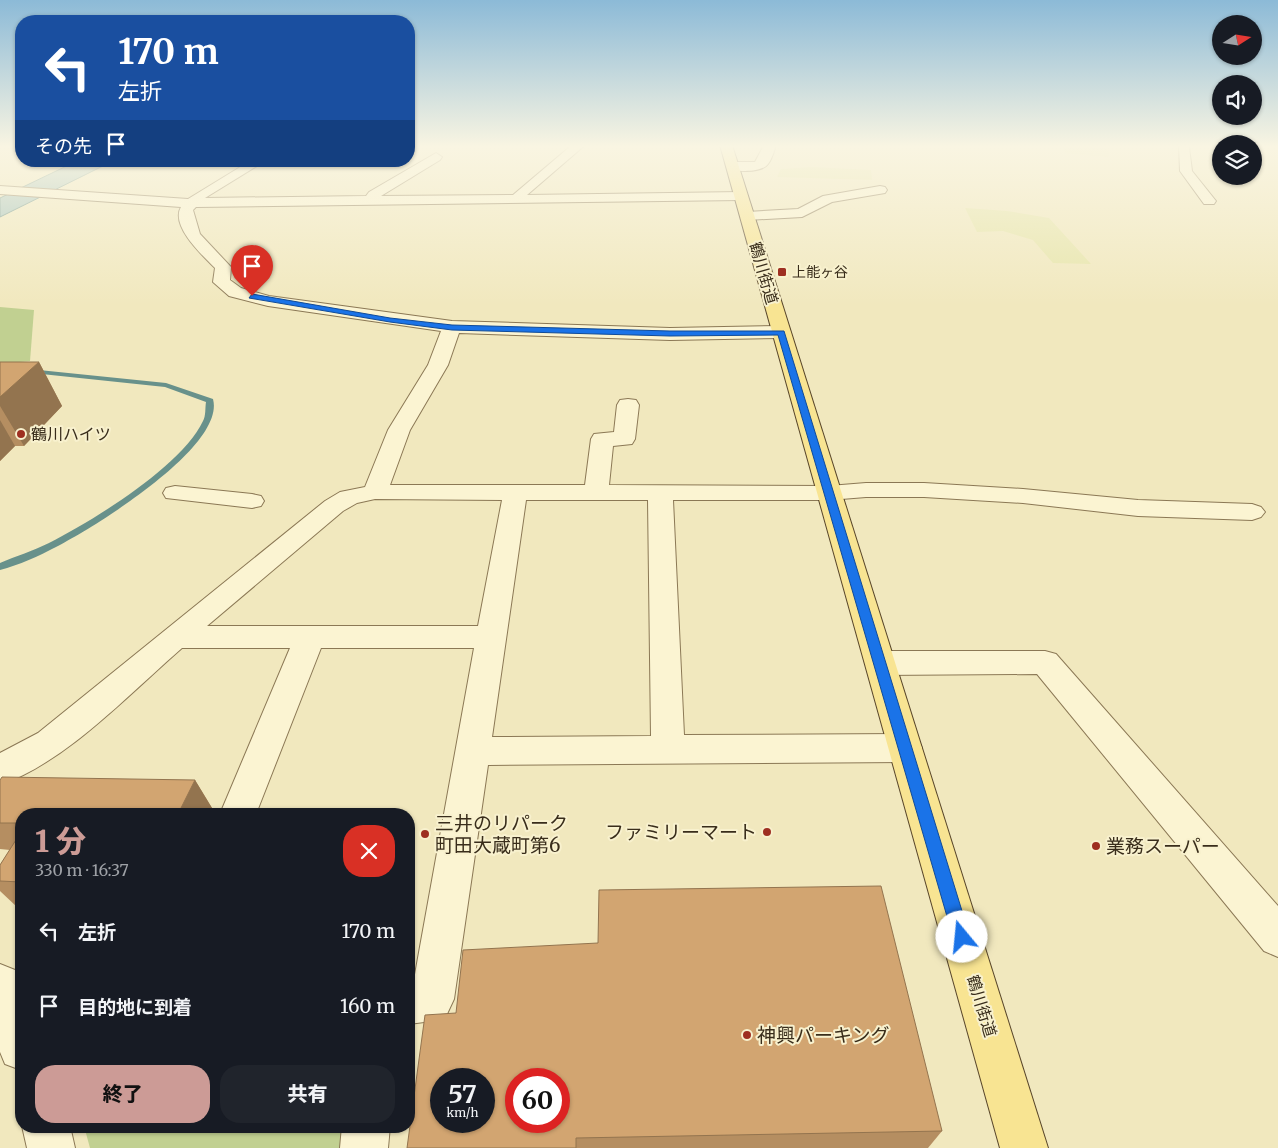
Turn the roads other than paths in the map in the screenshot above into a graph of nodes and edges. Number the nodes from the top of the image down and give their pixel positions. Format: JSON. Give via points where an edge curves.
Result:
{"nodes":[{"id":1,"x":106,"y":199,"type":"edge"},
{"id":2,"x":197,"y":199,"type":"edge"},
{"id":3,"x":476,"y":199,"type":"edge"},
{"id":4,"x":534,"y":199,"type":"edge"},
{"id":5,"x":742,"y":199,"type":"edge"},
{"id":6,"x":831,"y":199,"type":"edge"},
{"id":7,"x":1207,"y":199,"type":"edge"},
{"id":8,"x":370,"y":200,"type":"joint"},
{"id":9,"x":1209,"y":201,"type":"dead end"},
{"id":10,"x":191,"y":202,"type":"junction"},
{"id":11,"x":744,"y":206,"type":"junction"},
{"id":12,"x":452,"y":327,"type":"junction"},
{"id":13,"x":781,"y":332,"type":"junction"},
{"id":14,"x":628,"y":405,"type":"dead end"},
{"id":15,"x":375,"y":492,"type":"junction"},
{"id":16,"x":175,"y":493,"type":"dead end"},
{"id":17,"x":515,"y":493,"type":"junction"},
{"id":18,"x":596,"y":493,"type":"junction"},
{"id":19,"x":660,"y":494,"type":"junction"},
{"id":20,"x":829,"y":494,"type":"junction"},
{"id":21,"x":252,"y":501,"type":"dead end"},
{"id":22,"x":1252,"y":512,"type":"dead end"},
{"id":23,"x":175,"y":636,"type":"junction"},
{"id":24,"x":310,"y":637,"type":"junction"},
{"id":25,"x":491,"y":637,"type":"junction"},
{"id":26,"x":880,"y":662,"type":"junction"},
{"id":27,"x":905,"y":748,"type":"junction"},
{"id":28,"x":668,"y":750,"type":"junction"},
{"id":29,"x":472,"y":751,"type":"junction"},
{"id":30,"x":0,"y":770,"type":"edge"},
{"id":31,"x":240,"y":808,"type":"edge"},
{"id":32,"x":1278,"y":937,"type":"edge"},
{"id":33,"x":0,"y":985,"type":"edge"},
{"id":34,"x":415,"y":1001,"type":"edge"},
{"id":35,"x":15,"y":1030,"type":"edge"},
{"id":36,"x":48,"y":1133,"type":"edge"},
{"id":37,"x":365,"y":1133,"type":"edge"},
{"id":38,"x":52,"y":1148,"type":"edge"},
{"id":39,"x":364,"y":1148,"type":"edge"},
{"id":40,"x":1024,"y":1148,"type":"edge"}],
"edges":[{"from":1,"to":10,"type":"street"},
{"from":2,"to":10,"type":"street"},
{"from":3,"to":8,"type":"street"},
{"from":4,"to":11,"type":"street"},
{"from":5,"to":11,"type":"main road","name":"鶴川街道"},
{"from":6,"to":11,"type":"street","via":[[811,204],[802,213]]},
{"from":7,"to":9,"type":"street"},
{"from":8,"to":10,"type":"street"},
{"from":10,"to":12,"type":"street","via":[[186,210],[191,234],[223,267],[221,282],[235,292],[276,302]]},
{"from":11,"to":13,"type":"main road","name":"鶴川街道"},
{"from":12,"to":13,"type":"street","via":[[670,334]]},
{"from":12,"to":15,"type":"street","via":[[438,365],[399,430]]},
{"from":13,"to":20,"type":"main road","name":"鶴川街道"},
{"from":14,"to":18,"type":"street","via":[[624,440],[602,439]]},
{"from":15,"to":17,"type":"street"},
{"from":15,"to":23,"type":"street","via":[[349,497],[334,506]]},
{"from":16,"to":21,"type":"street"},
{"from":17,"to":18,"type":"street"},
{"from":17,"to":25,"type":"street"},
{"from":18,"to":19,"type":"street"},
{"from":19,"to":20,"type":"street"},
{"from":19,"to":28,"type":"street"},
{"from":20,"to":22,"type":"street","via":[[924,490],[1138,508]]},
{"from":20,"to":26,"type":"main road","name":"鶴川街道"},
{"from":23,"to":24,"type":"street"},
{"from":23,"to":30,"type":"street","via":[[50,743]]},
{"from":24,"to":25,"type":"street"},
{"from":24,"to":31,"type":"street"},
{"from":25,"to":29,"type":"street"},
{"from":26,"to":27,"type":"main road","name":"鶴川街道"},
{"from":26,"to":32,"type":"street","via":[[1045,662]]},
{"from":27,"to":28,"type":"street"},
{"from":27,"to":40,"type":"main road","name":"鶴川街道"},
{"from":28,"to":29,"type":"street"},
{"from":29,"to":34,"type":"street","via":[[432,999]]},
{"from":33,"to":35,"type":"street"},
{"from":36,"to":38,"type":"street"},
{"from":37,"to":39,"type":"street"}]}
